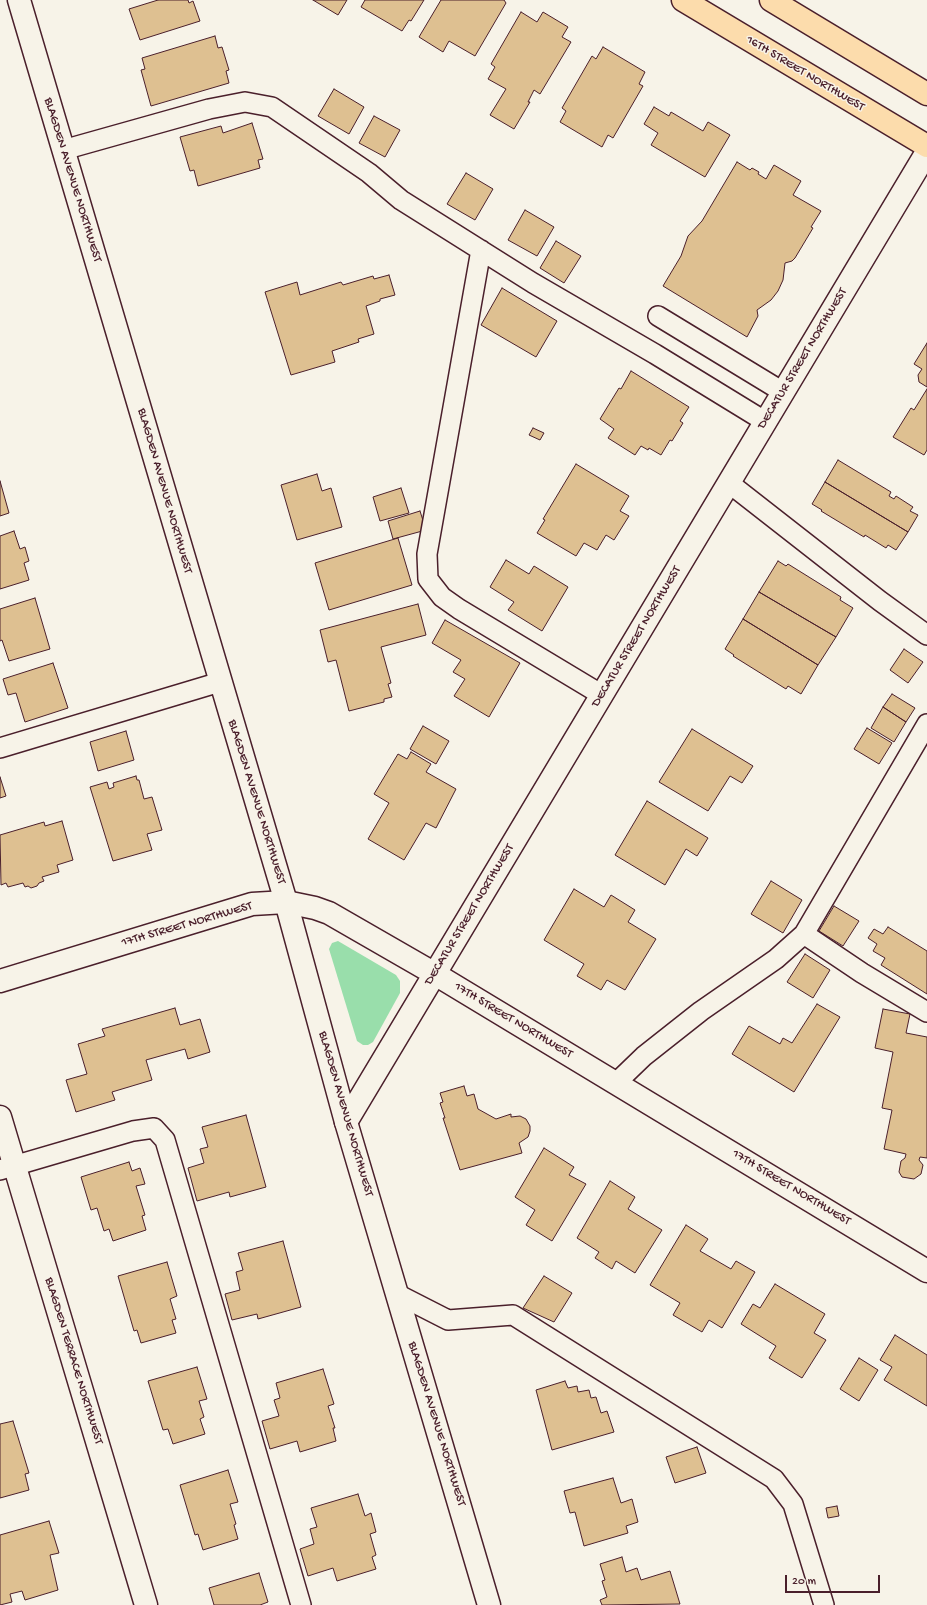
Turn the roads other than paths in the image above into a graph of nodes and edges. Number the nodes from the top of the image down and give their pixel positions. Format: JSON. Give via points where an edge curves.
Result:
{"nodes":[{"id":1,"x":19,"y":0,"type":"edge"},
{"id":2,"x":683,"y":0,"type":"edge"},
{"id":3,"x":772,"y":0,"type":"edge"},
{"id":4,"x":927,"y":94,"type":"edge"},
{"id":5,"x":927,"y":146,"type":"edge"},
{"id":6,"x":63,"y":150,"type":"junction"},
{"id":7,"x":927,"y":152,"type":"edge"},
{"id":8,"x":481,"y":250,"type":"junction"},
{"id":9,"x":658,"y":316,"type":"dead end"},
{"id":10,"x":784,"y":392,"type":"junction"},
{"id":11,"x":766,"y":422,"type":"junction"},
{"id":12,"x":729,"y":483,"type":"junction"},
{"id":13,"x":927,"y":635,"type":"edge"},
{"id":14,"x":220,"y":682,"type":"junction"},
{"id":15,"x":602,"y":695,"type":"junction"},
{"id":16,"x":927,"y":724,"type":"edge"},
{"id":17,"x":0,"y":748,"type":"edge"},
{"id":18,"x":286,"y":902,"type":"junction"},
{"id":19,"x":804,"y":934,"type":"junction"},
{"id":20,"x":435,"y":974,"type":"junction"},
{"id":21,"x":0,"y":981,"type":"edge"},
{"id":22,"x":927,"y":1012,"type":"edge"},
{"id":23,"x":616,"y":1084,"type":"junction"},
{"id":24,"x":0,"y":1117,"type":"edge"},
{"id":25,"x":346,"y":1122,"type":"junction"},
{"id":26,"x":7,"y":1168,"type":"edge"},
{"id":27,"x":927,"y":1271,"type":"edge"},
{"id":28,"x":397,"y":1294,"type":"junction"},
{"id":29,"x":146,"y":1605,"type":"edge"},
{"id":30,"x":301,"y":1605,"type":"edge"},
{"id":31,"x":489,"y":1605,"type":"edge"},
{"id":32,"x":824,"y":1605,"type":"edge"}],
"edges":[{"from":1,"to":6,"type":"street","name":"BLAGDEN AVENUE NORTHWEST"},
{"from":2,"to":5,"type":"main road","name":"16TH STREET NORTHWEST"},
{"from":3,"to":4,"type":"main road"},
{"from":6,"to":8,"type":"lane","via":[[209,109],[245,102],[272,108],[369,173],[401,200]]},
{"from":6,"to":14,"type":"street","name":"BLAGDEN AVENUE NORTHWEST"},
{"from":7,"to":10,"type":"street","name":"DECATUR STREET NORTHWEST"},
{"from":8,"to":11,"type":"lane"},
{"from":8,"to":15,"type":"lane","via":[[427,554],[428,579],[442,597],[459,609]]},
{"from":9,"to":10,"type":"lane"},
{"from":10,"to":11,"type":"street","name":"DECATUR STREET NORTHWEST"},
{"from":11,"to":12,"type":"street","name":"DECATUR STREET NORTHWEST"},
{"from":12,"to":13,"type":"lane"},
{"from":12,"to":15,"type":"street","name":"DECATUR STREET NORTHWEST"},
{"from":14,"to":17,"type":"lane"},
{"from":14,"to":18,"type":"street","name":"BLAGDEN AVENUE NORTHWEST"},
{"from":15,"to":20,"type":"street","name":"DECATUR STREET NORTHWEST"},
{"from":16,"to":19,"type":"lane"},
{"from":18,"to":20,"type":"street","name":"17TH STREET NORTHWEST","via":[[329,913]]},
{"from":18,"to":21,"type":"street","name":"17TH STREET NORTHWEST","via":[[252,904]]},
{"from":18,"to":25,"type":"street","name":"BLAGDEN AVENUE NORTHWEST"},
{"from":19,"to":22,"type":"lane"},
{"from":19,"to":23,"type":"lane","via":[[776,959],[644,1056]]},
{"from":20,"to":23,"type":"street","name":"17TH STREET NORTHWEST"},
{"from":20,"to":25,"type":"street","name":"DECATUR STREET NORTHWEST"},
{"from":23,"to":27,"type":"street","name":"17TH STREET NORTHWEST"},
{"from":24,"to":26,"type":"street","name":"BLAGDEN TERRACE NORTHWEST"},
{"from":25,"to":28,"type":"street","name":"BLAGDEN AVENUE NORTHWEST"},
{"from":26,"to":29,"type":"street","name":"BLAGDEN TERRACE NORTHWEST"},
{"from":26,"to":30,"type":"lane","via":[[133,1131],[154,1128],[165,1140]]},
{"from":28,"to":31,"type":"street","name":"BLAGDEN AVENUE NORTHWEST"},
{"from":28,"to":32,"type":"lane","via":[[448,1320],[513,1315],[774,1479],[793,1504]]}]}
